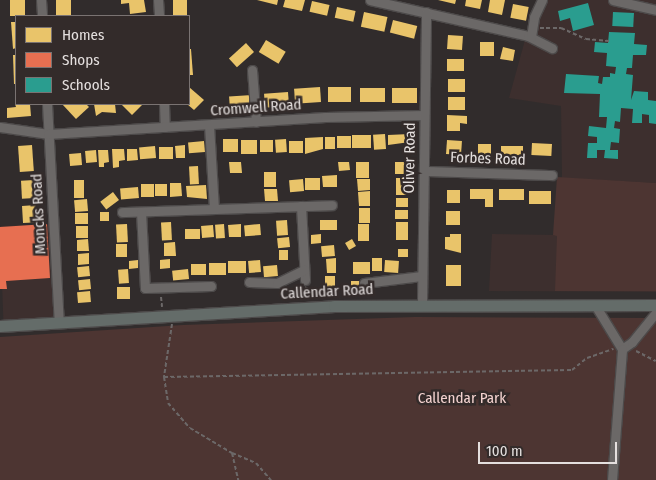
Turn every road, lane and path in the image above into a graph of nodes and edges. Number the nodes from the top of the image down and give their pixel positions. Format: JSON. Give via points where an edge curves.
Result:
{"nodes":[{"id":1,"x":41,"y":0,"type":"edge"},
{"id":2,"x":158,"y":0,"type":"edge"},
{"id":3,"x":370,"y":0,"type":"edge"},
{"id":4,"x":542,"y":0,"type":"edge"},
{"id":5,"x":613,"y":0,"type":"edge"},
{"id":6,"x":656,"y":10,"type":"edge"},
{"id":7,"x":426,"y":12,"type":"junction"},
{"id":8,"x":42,"y":15,"type":"edge"},
{"id":9,"x":159,"y":15,"type":"edge"},
{"id":10,"x":531,"y":34,"type":"junction"},
{"id":11,"x":608,"y":41,"type":"dead end"},
{"id":12,"x":552,"y":48,"type":"dead end"},
{"id":13,"x":252,"y":70,"type":"dead end"},
{"id":14,"x":46,"y":105,"type":"edge"},
{"id":15,"x":164,"y":105,"type":"edge"},
{"id":16,"x":424,"y":116,"type":"junction"},
{"id":17,"x":256,"y":122,"type":"junction"},
{"id":18,"x":209,"y":125,"type":"junction"},
{"id":19,"x":0,"y":127,"type":"edge"},
{"id":20,"x":165,"y":127,"type":"junction"},
{"id":21,"x":48,"y":134,"type":"junction"},
{"id":22,"x":424,"y":170,"type":"junction"},
{"id":23,"x":552,"y":175,"type":"dead end"},
{"id":24,"x":332,"y":205,"type":"dead end"},
{"id":25,"x":302,"y":206,"type":"junction"},
{"id":26,"x":214,"y":209,"type":"junction"},
{"id":27,"x":122,"y":212,"type":"dead end"},
{"id":28,"x":141,"y":212,"type":"junction"},
{"id":29,"x":304,"y":270,"type":"junction"},
{"id":30,"x":422,"y":276,"type":"junction"},
{"id":31,"x":305,"y":280,"type":"joint"},
{"id":32,"x":249,"y":282,"type":"dead end"},
{"id":33,"x":364,"y":283,"type":"dead end"},
{"id":34,"x":211,"y":286,"type":"dead end"},
{"id":35,"x":159,"y":295,"type":"dead end"},
{"id":36,"x":422,"y":304,"type":"junction"},
{"id":37,"x":595,"y":305,"type":"junction"},
{"id":38,"x":656,"y":306,"type":"edge"},
{"id":39,"x":169,"y":307,"type":"dead end"},
{"id":40,"x":314,"y":307,"type":"junction"},
{"id":41,"x":656,"y":312,"type":"edge"},
{"id":42,"x":184,"y":316,"type":"junction"},
{"id":43,"x":59,"y":323,"type":"junction"},
{"id":44,"x":0,"y":326,"type":"edge"},
{"id":45,"x":622,"y":348,"type":"junction"},
{"id":46,"x":656,"y":361,"type":"edge"},
{"id":47,"x":164,"y":377,"type":"junction"},
{"id":48,"x":232,"y":453,"type":"junction"},
{"id":49,"x":238,"y":480,"type":"edge"},
{"id":50,"x":271,"y":480,"type":"edge"},
{"id":51,"x":612,"y":480,"type":"edge"}],
"edges":[{"from":1,"to":8,"type":"street"},
{"from":2,"to":9,"type":"street"},
{"from":3,"to":7,"type":"street"},
{"from":4,"to":10,"type":"street"},
{"from":5,"to":6,"type":"street"},
{"from":7,"to":10,"type":"street"},
{"from":7,"to":16,"type":"street","name":"Oliver Road"},
{"from":10,"to":11,"type":"path","via":[[561,28],[586,39]]},
{"from":10,"to":12,"type":"street"},
{"from":13,"to":17,"type":"street"},
{"from":14,"to":21,"type":"street","name":"Moncks Road"},
{"from":15,"to":20,"type":"street"},
{"from":16,"to":17,"type":"street","name":"Cromwell Road"},
{"from":16,"to":22,"type":"street","name":"Oliver Road"},
{"from":17,"to":18,"type":"street","name":"Cromwell Road"},
{"from":18,"to":20,"type":"street","name":"Cromwell Road"},
{"from":18,"to":26,"type":"street"},
{"from":19,"to":21,"type":"street","name":"Cromwell Road"},
{"from":20,"to":21,"type":"street","name":"Cromwell Road"},
{"from":21,"to":43,"type":"street","name":"Moncks Road"},
{"from":22,"to":23,"type":"street","name":"Forbes Road"},
{"from":22,"to":30,"type":"street","name":"Oliver Road"},
{"from":24,"to":25,"type":"street"},
{"from":25,"to":26,"type":"street"},
{"from":25,"to":29,"type":"street"},
{"from":26,"to":28,"type":"street"},
{"from":27,"to":28,"type":"street"},
{"from":28,"to":34,"type":"street","via":[[145,288]]},
{"from":29,"to":31,"type":"street"},
{"from":29,"to":32,"type":"street","via":[[277,283]]},
{"from":30,"to":33,"type":"street"},
{"from":30,"to":36,"type":"street","name":"Oliver Road"},
{"from":31,"to":40,"type":"path","via":[[306,290],[313,292]]},
{"from":35,"to":39,"type":"path","via":[[162,308]]},
{"from":36,"to":37,"type":"main road","name":"Callendar Road"},
{"from":36,"to":40,"type":"main road","name":"Callendar Road"},
{"from":37,"to":38,"type":"main road","name":"Callendar Road"},
{"from":37,"to":45,"type":"street"},
{"from":40,"to":42,"type":"main road","name":"Callendar Road"},
{"from":41,"to":45,"type":"street"},
{"from":42,"to":43,"type":"main road","name":"Callendar Road"},
{"from":42,"to":47,"type":"path","via":[[185,322],[172,323]]},
{"from":43,"to":44,"type":"main road","name":"Callendar Road"},
{"from":45,"to":46,"type":"path"},
{"from":45,"to":47,"type":"path","via":[[587,358],[572,370]]},
{"from":45,"to":51,"type":"street"},
{"from":47,"to":48,"type":"path","via":[[168,403],[176,416]]},
{"from":48,"to":49,"type":"path"},
{"from":48,"to":50,"type":"path","via":[[256,463]]}]}
